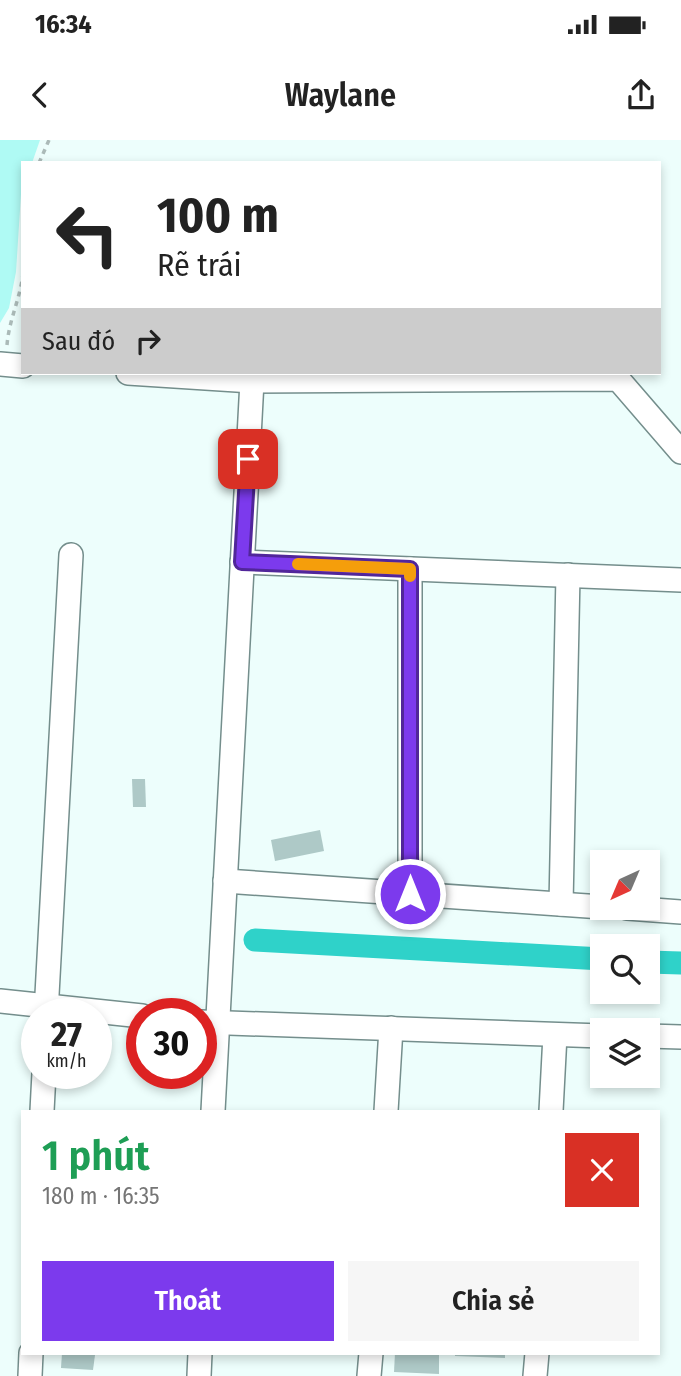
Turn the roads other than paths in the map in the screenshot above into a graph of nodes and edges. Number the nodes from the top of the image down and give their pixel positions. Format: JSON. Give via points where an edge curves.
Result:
{"nodes":[{"id":1,"x":159,"y":375,"type":"edge"},
{"id":2,"x":252,"y":381,"type":"junction"},
{"id":3,"x":681,"y":452,"type":"edge"},
{"id":4,"x":71,"y":555,"type":"dead end"},
{"id":5,"x":242,"y":562,"type":"junction"},
{"id":6,"x":410,"y":569,"type":"junction"},
{"id":7,"x":568,"y":575,"type":"junction"},
{"id":8,"x":681,"y":580,"type":"edge"},
{"id":9,"x":225,"y":881,"type":"junction"},
{"id":10,"x":410,"y":894,"type":"junction"},
{"id":11,"x":561,"y":904,"type":"junction"},
{"id":12,"x":590,"y":906,"type":"edge"},
{"id":13,"x":660,"y":910,"type":"edge"},
{"id":14,"x":681,"y":912,"type":"edge"},
{"id":15,"x":48,"y":998,"type":"edge"},
{"id":16,"x":212,"y":998,"type":"edge"},
{"id":17,"x":0,"y":1001,"type":"edge"},
{"id":18,"x":21,"y":1005,"type":"edge"},
{"id":19,"x":217,"y":1023,"type":"edge"},
{"id":20,"x":391,"y":1028,"type":"junction"},
{"id":21,"x":555,"y":1035,"type":"junction"},
{"id":22,"x":590,"y":1035,"type":"edge"},
{"id":23,"x":660,"y":1036,"type":"edge"},
{"id":24,"x":681,"y":1037,"type":"edge"},
{"id":25,"x":43,"y":1089,"type":"edge"},
{"id":26,"x":212,"y":1089,"type":"edge"},
{"id":27,"x":42,"y":1110,"type":"edge"},
{"id":28,"x":213,"y":1110,"type":"edge"},
{"id":29,"x":386,"y":1110,"type":"edge"},
{"id":30,"x":551,"y":1110,"type":"edge"},
{"id":31,"x":32,"y":1355,"type":"edge"},
{"id":32,"x":200,"y":1355,"type":"edge"},
{"id":33,"x":371,"y":1355,"type":"edge"},
{"id":34,"x":537,"y":1355,"type":"edge"},
{"id":35,"x":30,"y":1376,"type":"edge"},
{"id":36,"x":198,"y":1376,"type":"edge"},
{"id":37,"x":369,"y":1376,"type":"edge"},
{"id":38,"x":536,"y":1376,"type":"edge"}],
"edges":[{"from":1,"to":2,"type":"street"},
{"from":2,"to":3,"type":"street","via":[[618,379]]},
{"from":2,"to":5,"type":"street"},
{"from":4,"to":15,"type":"street"},
{"from":5,"to":6,"type":"street"},
{"from":5,"to":9,"type":"street"},
{"from":6,"to":7,"type":"street"},
{"from":6,"to":10,"type":"street"},
{"from":7,"to":8,"type":"street"},
{"from":7,"to":11,"type":"street"},
{"from":9,"to":10,"type":"street"},
{"from":9,"to":16,"type":"street"},
{"from":10,"to":11,"type":"street"},
{"from":11,"to":12,"type":"street"},
{"from":13,"to":14,"type":"street"},
{"from":17,"to":18,"type":"street"},
{"from":19,"to":20,"type":"street"},
{"from":20,"to":21,"type":"street"},
{"from":20,"to":29,"type":"street"},
{"from":21,"to":22,"type":"street"},
{"from":21,"to":30,"type":"street"},
{"from":23,"to":24,"type":"street"},
{"from":25,"to":27,"type":"street"},
{"from":26,"to":28,"type":"street"},
{"from":31,"to":35,"type":"street"},
{"from":32,"to":36,"type":"street"},
{"from":33,"to":37,"type":"street"},
{"from":34,"to":38,"type":"street"}]}
